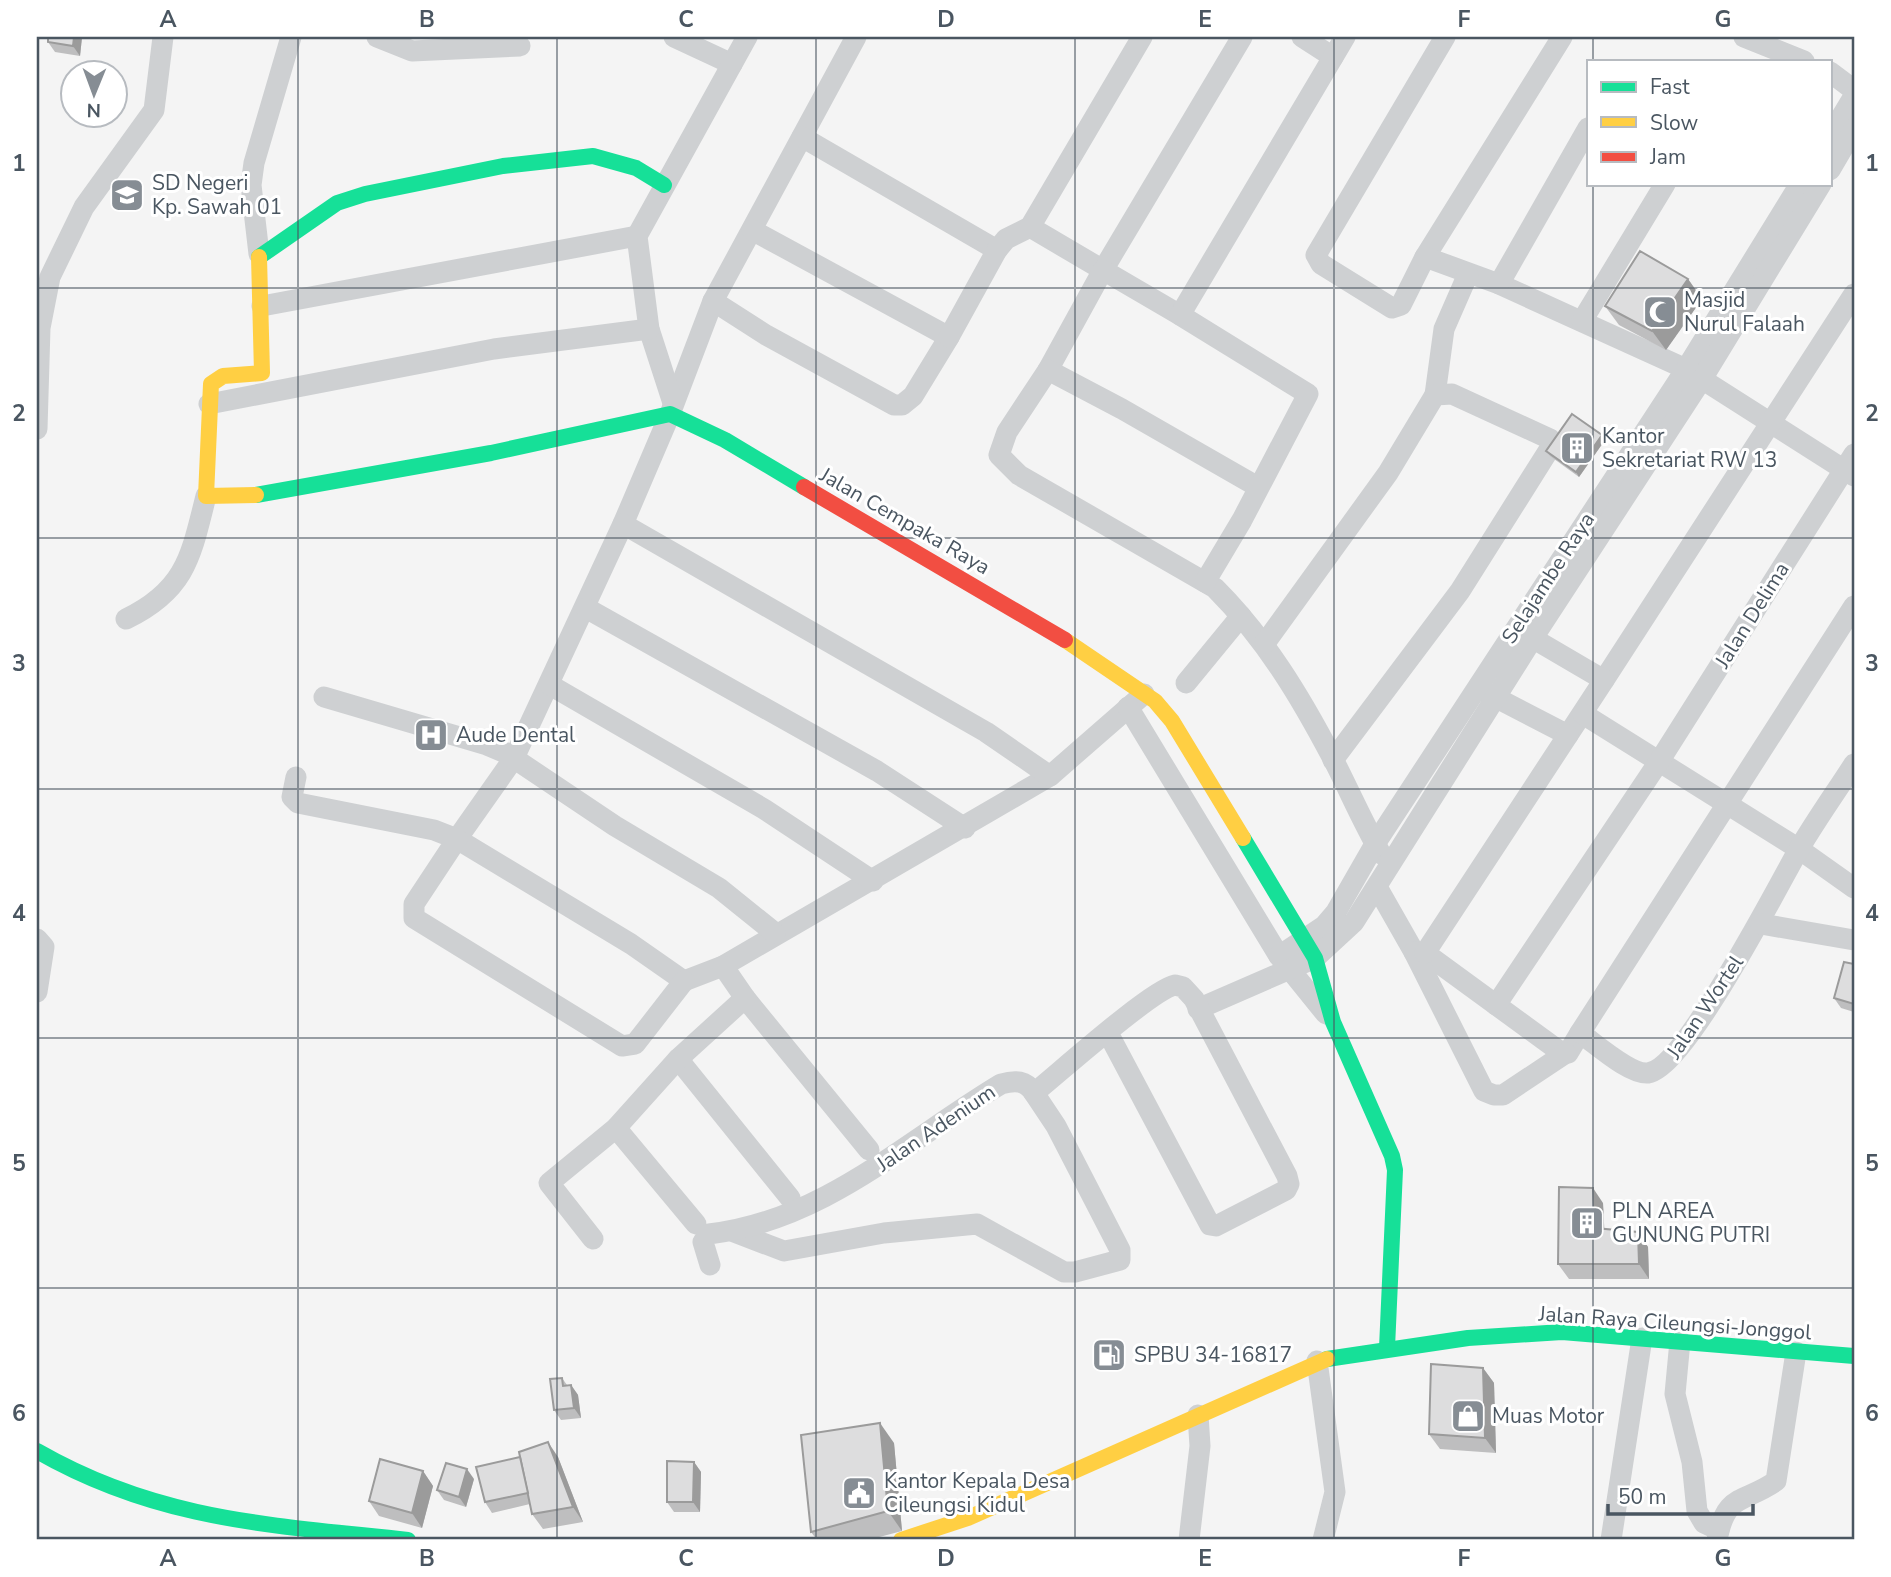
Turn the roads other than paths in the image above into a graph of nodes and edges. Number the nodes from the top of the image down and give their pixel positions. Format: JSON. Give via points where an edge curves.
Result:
{"nodes":[{"id":1,"x":163,"y":37,"type":"edge"},
{"id":2,"x":291,"y":37,"type":"edge"},
{"id":3,"x":377,"y":37,"type":"edge"},
{"id":4,"x":674,"y":37,"type":"edge"},
{"id":5,"x":747,"y":37,"type":"edge"},
{"id":6,"x":856,"y":37,"type":"edge"},
{"id":7,"x":1142,"y":37,"type":"edge"},
{"id":8,"x":1242,"y":37,"type":"edge"},
{"id":9,"x":1301,"y":37,"type":"edge"},
{"id":10,"x":1345,"y":37,"type":"edge"},
{"id":11,"x":1445,"y":37,"type":"edge"},
{"id":12,"x":1562,"y":37,"type":"edge"},
{"id":13,"x":1744,"y":37,"type":"edge"},
{"id":14,"x":520,"y":46,"type":"dead end"},
{"id":15,"x":1333,"y":57,"type":"junction"},
{"id":16,"x":1802,"y":60,"type":"edge"},
{"id":17,"x":732,"y":64,"type":"junction"},
{"id":18,"x":1832,"y":74,"type":"edge"},
{"id":19,"x":1854,"y":90,"type":"edge"},
{"id":20,"x":1854,"y":96,"type":"edge"},
{"id":21,"x":1854,"y":129,"type":"edge"},
{"id":22,"x":1587,"y":130,"type":"edge"},
{"id":23,"x":1832,"y":133,"type":"edge"},
{"id":24,"x":803,"y":137,"type":"junction"},
{"id":25,"x":1832,"y":167,"type":"edge"},
{"id":26,"x":664,"y":185,"type":"junction"},
{"id":27,"x":1664,"y":186,"type":"edge"},
{"id":28,"x":1799,"y":186,"type":"edge"},
{"id":29,"x":1820,"y":186,"type":"edge"},
{"id":30,"x":1030,"y":227,"type":"junction"},
{"id":31,"x":752,"y":230,"type":"junction"},
{"id":32,"x":637,"y":236,"type":"junction"},
{"id":33,"x":997,"y":250,"type":"junction"},
{"id":34,"x":259,"y":254,"type":"junction"},
{"id":35,"x":1447,"y":266,"type":"junction"},
{"id":36,"x":1103,"y":270,"type":"junction"},
{"id":37,"x":43,"y":275,"type":"edge"},
{"id":38,"x":1499,"y":284,"type":"junction"},
{"id":39,"x":1854,"y":294,"type":"edge"},
{"id":40,"x":713,"y":301,"type":"junction"},
{"id":41,"x":262,"y":306,"type":"junction"},
{"id":42,"x":1180,"y":315,"type":"junction"},
{"id":43,"x":1582,"y":321,"type":"junction"},
{"id":44,"x":38,"y":327,"type":"edge"},
{"id":45,"x":649,"y":329,"type":"junction"},
{"id":46,"x":949,"y":337,"type":"junction"},
{"id":47,"x":1048,"y":370,"type":"junction"},
{"id":48,"x":1694,"y":374,"type":"junction"},
{"id":49,"x":1435,"y":395,"type":"junction"},
{"id":50,"x":209,"y":404,"type":"junction"},
{"id":51,"x":672,"y":408,"type":"junction"},
{"id":52,"x":37,"y":421,"type":"edge"},
{"id":53,"x":1769,"y":424,"type":"junction"},
{"id":54,"x":1851,"y":466,"type":"edge"},
{"id":55,"x":1258,"y":487,"type":"junction"},
{"id":56,"x":205,"y":496,"type":"junction"},
{"id":57,"x":623,"y":524,"type":"junction"},
{"id":58,"x":1222,"y":596,"type":"junction"},
{"id":59,"x":1854,"y":606,"type":"edge"},
{"id":60,"x":586,"y":608,"type":"junction"},
{"id":61,"x":126,"y":619,"type":"dead end"},
{"id":62,"x":1524,"y":633,"type":"junction"},
{"id":63,"x":1265,"y":643,"type":"junction"},
{"id":64,"x":1605,"y":680,"type":"junction"},
{"id":65,"x":1186,"y":682,"type":"dead end"},
{"id":66,"x":550,"y":685,"type":"junction"},
{"id":67,"x":1477,"y":688,"type":"junction"},
{"id":68,"x":324,"y":697,"type":"dead end"},
{"id":69,"x":1497,"y":699,"type":"junction"},
{"id":70,"x":1145,"y":710,"type":"junction"},
{"id":71,"x":1583,"y":714,"type":"junction"},
{"id":72,"x":1568,"y":735,"type":"junction"},
{"id":73,"x":502,"y":752,"type":"junction"},
{"id":74,"x":1333,"y":760,"type":"junction"},
{"id":75,"x":1660,"y":760,"type":"junction"},
{"id":76,"x":1854,"y":764,"type":"edge"},
{"id":77,"x":296,"y":776,"type":"dead end"},
{"id":78,"x":1051,"y":776,"type":"junction"},
{"id":79,"x":1728,"y":805,"type":"junction"},
{"id":80,"x":965,"y":828,"type":"junction"},
{"id":81,"x":447,"y":835,"type":"junction"},
{"id":82,"x":1375,"y":844,"type":"junction"},
{"id":83,"x":1799,"y":849,"type":"junction"},
{"id":84,"x":1388,"y":866,"type":"junction"},
{"id":85,"x":873,"y":881,"type":"junction"},
{"id":86,"x":1377,"y":887,"type":"junction"},
{"id":87,"x":1854,"y":888,"type":"edge"},
{"id":88,"x":1761,"y":924,"type":"junction"},
{"id":89,"x":775,"y":933,"type":"junction"},
{"id":90,"x":37,"y":939,"type":"edge"},
{"id":91,"x":1854,"y":940,"type":"edge"},
{"id":92,"x":1309,"y":949,"type":"junction"},
{"id":93,"x":1420,"y":953,"type":"junction"},
{"id":94,"x":1284,"y":963,"type":"junction"},
{"id":95,"x":684,"y":981,"type":"junction"},
{"id":96,"x":734,"y":983,"type":"junction"},
{"id":97,"x":37,"y":992,"type":"edge"},
{"id":98,"x":1496,"y":1005,"type":"junction"},
{"id":99,"x":1198,"y":1009,"type":"junction"},
{"id":100,"x":1333,"y":1022,"type":"junction"},
{"id":101,"x":1108,"y":1033,"type":"junction"},
{"id":102,"x":1580,"y":1034,"type":"junction"},
{"id":103,"x":1566,"y":1053,"type":"junction"},
{"id":104,"x":678,"y":1059,"type":"junction"},
{"id":105,"x":1034,"y":1093,"type":"junction"},
{"id":106,"x":616,"y":1128,"type":"junction"},
{"id":107,"x":869,"y":1150,"type":"dead end"},
{"id":108,"x":790,"y":1198,"type":"dead end"},
{"id":109,"x":696,"y":1224,"type":"dead end"},
{"id":110,"x":734,"y":1232,"type":"junction"},
{"id":111,"x":593,"y":1239,"type":"dead end"},
{"id":112,"x":710,"y":1265,"type":"dead end"},
{"id":113,"x":1642,"y":1338,"type":"junction"},
{"id":114,"x":1680,"y":1341,"type":"junction"},
{"id":115,"x":1387,"y":1348,"type":"junction"},
{"id":116,"x":1796,"y":1352,"type":"junction"},
{"id":117,"x":1854,"y":1356,"type":"edge"},
{"id":118,"x":1317,"y":1361,"type":"junction"},
{"id":119,"x":1198,"y":1415,"type":"junction"},
{"id":120,"x":37,"y":1451,"type":"edge"},
{"id":121,"x":1718,"y":1535,"type":"edge"},
{"id":122,"x":908,"y":1539,"type":"edge"},
{"id":123,"x":408,"y":1540,"type":"edge"},
{"id":124,"x":1189,"y":1540,"type":"edge"},
{"id":125,"x":1323,"y":1540,"type":"edge"},
{"id":126,"x":1611,"y":1540,"type":"edge"}],
"edges":[{"from":1,"to":37,"type":"street","via":[[154,110],[84,207]]},
{"from":2,"to":34,"type":"street","via":[[254,163],[251,197]]},
{"from":3,"to":14,"type":"street","via":[[412,51]]},
{"from":4,"to":17,"type":"street"},
{"from":5,"to":17,"type":"street"},
{"from":6,"to":24,"type":"street"},
{"from":7,"to":30,"type":"street"},
{"from":8,"to":36,"type":"street"},
{"from":9,"to":15,"type":"street"},
{"from":10,"to":15,"type":"street"},
{"from":11,"to":35,"type":"street","via":[[1316,255],[1321,264],[1395,308]]},
{"from":12,"to":35,"type":"street"},
{"from":13,"to":16,"type":"street"},
{"from":15,"to":42,"type":"street"},
{"from":17,"to":26,"type":"street"},
{"from":18,"to":19,"type":"street"},
{"from":20,"to":23,"type":"street"},
{"from":21,"to":25,"type":"street"},
{"from":22,"to":38,"type":"street"},
{"from":24,"to":31,"type":"street"},
{"from":24,"to":33,"type":"street"},
{"from":26,"to":32,"type":"street"},
{"from":26,"to":34,"type":"street","via":[[636,168],[593,156],[503,166],[337,203]]},
{"from":27,"to":43,"type":"street"},
{"from":28,"to":48,"type":"street","name":"Selajambe Raya"},
{"from":29,"to":48,"type":"street"},
{"from":30,"to":33,"type":"street","via":[[1006,239]]},
{"from":30,"to":36,"type":"street"},
{"from":31,"to":40,"type":"street"},
{"from":31,"to":46,"type":"street"},
{"from":32,"to":41,"type":"street"},
{"from":32,"to":45,"type":"street"},
{"from":33,"to":46,"type":"street"},
{"from":34,"to":41,"type":"street"},
{"from":35,"to":38,"type":"street"},
{"from":35,"to":49,"type":"street"},
{"from":36,"to":42,"type":"street"},
{"from":36,"to":47,"type":"street"},
{"from":37,"to":44,"type":"street"},
{"from":38,"to":43,"type":"street"},
{"from":39,"to":53,"type":"street"},
{"from":40,"to":46,"type":"street","via":[[894,405],[913,396]]},
{"from":40,"to":51,"type":"street"},
{"from":41,"to":50,"type":"street","via":[[262,373],[217,378],[211,384]]},
{"from":42,"to":55,"type":"street","via":[[1307,391],[1307,401]]},
{"from":43,"to":48,"type":"street"},
{"from":44,"to":52,"type":"street"},
{"from":45,"to":50,"type":"street","via":[[494,349]]},
{"from":45,"to":51,"type":"street"},
{"from":47,"to":55,"type":"street"},
{"from":47,"to":58,"type":"street","via":[[1007,432],[1000,448],[1002,461]]},
{"from":48,"to":53,"type":"street"},
{"from":48,"to":62,"type":"street","name":"Selajambe Raya"},
{"from":49,"to":63,"type":"street","via":[[1388,473]]},
{"from":49,"to":74,"type":"street","via":[[1452,394],[1547,437],[1552,445],[1453,601]]},
{"from":50,"to":56,"type":"street"},
{"from":51,"to":56,"type":"street","via":[[491,453],[261,495]]},
{"from":51,"to":57,"type":"street"},
{"from":51,"to":70,"type":"street","name":"Jalan Cempaka Raya","via":[[1114,671]]},
{"from":53,"to":54,"type":"street"},
{"from":53,"to":64,"type":"street"},
{"from":54,"to":75,"type":"street","name":"Jalan Delima"},
{"from":55,"to":58,"type":"street"},
{"from":56,"to":61,"type":"street","via":[[182,574],[153,606]]},
{"from":57,"to":60,"type":"street"},
{"from":57,"to":78,"type":"street","via":[[975,726]]},
{"from":58,"to":63,"type":"street"},
{"from":58,"to":65,"type":"street"},
{"from":59,"to":79,"type":"street"},
{"from":60,"to":66,"type":"street"},
{"from":60,"to":80,"type":"street","via":[[877,771]]},
{"from":62,"to":64,"type":"street"},
{"from":62,"to":67,"type":"street","name":"Selajambe Raya"},
{"from":62,"to":69,"type":"street"},
{"from":63,"to":74,"type":"street"},
{"from":64,"to":71,"type":"street"},
{"from":66,"to":73,"type":"street"},
{"from":66,"to":85,"type":"street","via":[[764,809]]},
{"from":67,"to":69,"type":"street"},
{"from":67,"to":82,"type":"street","name":"Selajambe Raya"},
{"from":68,"to":73,"type":"street"},
{"from":69,"to":72,"type":"street"},
{"from":69,"to":84,"type":"street"},
{"from":70,"to":78,"type":"street"},
{"from":70,"to":92,"type":"street"},
{"from":70,"to":94,"type":"street"},
{"from":71,"to":72,"type":"street"},
{"from":71,"to":75,"type":"street"},
{"from":72,"to":93,"type":"street"},
{"from":73,"to":81,"type":"street"},
{"from":73,"to":89,"type":"street","via":[[719,888]]},
{"from":74,"to":82,"type":"street"},
{"from":75,"to":79,"type":"street"},
{"from":75,"to":98,"type":"street","name":"Jalan Delima"},
{"from":76,"to":83,"type":"street","name":"Jalan Wortel"},
{"from":77,"to":81,"type":"street","via":[[292,797],[298,803]]},
{"from":78,"to":80,"type":"street"},
{"from":79,"to":83,"type":"street"},
{"from":79,"to":102,"type":"street"},
{"from":80,"to":85,"type":"street"},
{"from":81,"to":95,"type":"street","via":[[631,944]]},
{"from":81,"to":95,"type":"street","via":[[414,904],[414,918],[622,1046],[635,1044]]},
{"from":82,"to":84,"type":"street"},
{"from":82,"to":92,"type":"street","name":"Selajambe Raya"},
{"from":83,"to":87,"type":"street"},
{"from":83,"to":88,"type":"street","name":"Jalan Wortel"},
{"from":84,"to":86,"type":"street"},
{"from":85,"to":89,"type":"street"},
{"from":86,"to":92,"type":"street","via":[[1354,922]]},
{"from":86,"to":93,"type":"street"},
{"from":88,"to":91,"type":"street"},
{"from":88,"to":102,"type":"street","name":"Jalan Wortel","via":[[1659,1070],[1640,1073],[1631,1069]]},
{"from":89,"to":96,"type":"street"},
{"from":90,"to":97,"type":"street","via":[[44,947]]},
{"from":92,"to":94,"type":"street","name":"Selajambe Raya"},
{"from":92,"to":100,"type":"street"},
{"from":93,"to":98,"type":"street"},
{"from":93,"to":103,"type":"street","via":[[1483,1091],[1503,1095]]},
{"from":94,"to":99,"type":"street","name":"Selajambe Raya"},
{"from":94,"to":100,"type":"street"},
{"from":95,"to":96,"type":"street"},
{"from":96,"to":104,"type":"street"},
{"from":96,"to":107,"type":"street"},
{"from":98,"to":103,"type":"street"},
{"from":99,"to":101,"type":"street","via":[[1183,987],[1169,986]]},
{"from":99,"to":101,"type":"street","via":[[1289,1184],[1286,1190],[1216,1226],[1207,1220]]},
{"from":100,"to":115,"type":"street","via":[[1395,1162]]},
{"from":101,"to":105,"type":"street"},
{"from":102,"to":103,"type":"street"},
{"from":104,"to":106,"type":"street"},
{"from":104,"to":108,"type":"street"},
{"from":105,"to":110,"type":"street","name":"Jalan Adenium","via":[[1021,1082],[1001,1084],[841,1191]]},
{"from":105,"to":110,"type":"street","via":[[1120,1250],[1120,1260],[1064,1272],[973,1223],[784,1251]]},
{"from":106,"to":109,"type":"street"},
{"from":106,"to":111,"type":"street","via":[[549,1183]]},
{"from":110,"to":112,"type":"street","name":"Jalan Adenium","via":[[705,1237]]},
{"from":113,"to":114,"type":"street","name":"Jalan Raya Cileungsi-Jonggol"},
{"from":113,"to":115,"type":"street","name":"Jalan Raya Cileungsi-Jonggol","via":[[1562,1332]]},
{"from":113,"to":126,"type":"street"},
{"from":114,"to":116,"type":"street","name":"Jalan Raya Cileungsi-Jonggol"},
{"from":114,"to":121,"type":"street","via":[[1675,1394],[1692,1462],[1697,1511]]},
{"from":115,"to":118,"type":"street","name":"Jalan Raya Cileungsi-Jonggol"},
{"from":116,"to":117,"type":"street","name":"Jalan Raya Cileungsi-Jonggol"},
{"from":116,"to":121,"type":"street","via":[[1776,1481],[1732,1503],[1724,1512]]},
{"from":118,"to":119,"type":"street","name":"Jalan Raya Cileungsi-Jonggol"},
{"from":118,"to":125,"type":"street","via":[[1335,1492]]},
{"from":119,"to":122,"type":"street","name":"Jalan Raya Cileungsi-Jonggol","via":[[968,1518]]},
{"from":119,"to":124,"type":"street","via":[[1200,1446]]},
{"from":120,"to":123,"type":"street","via":[[93,1483],[186,1511]]}]}
